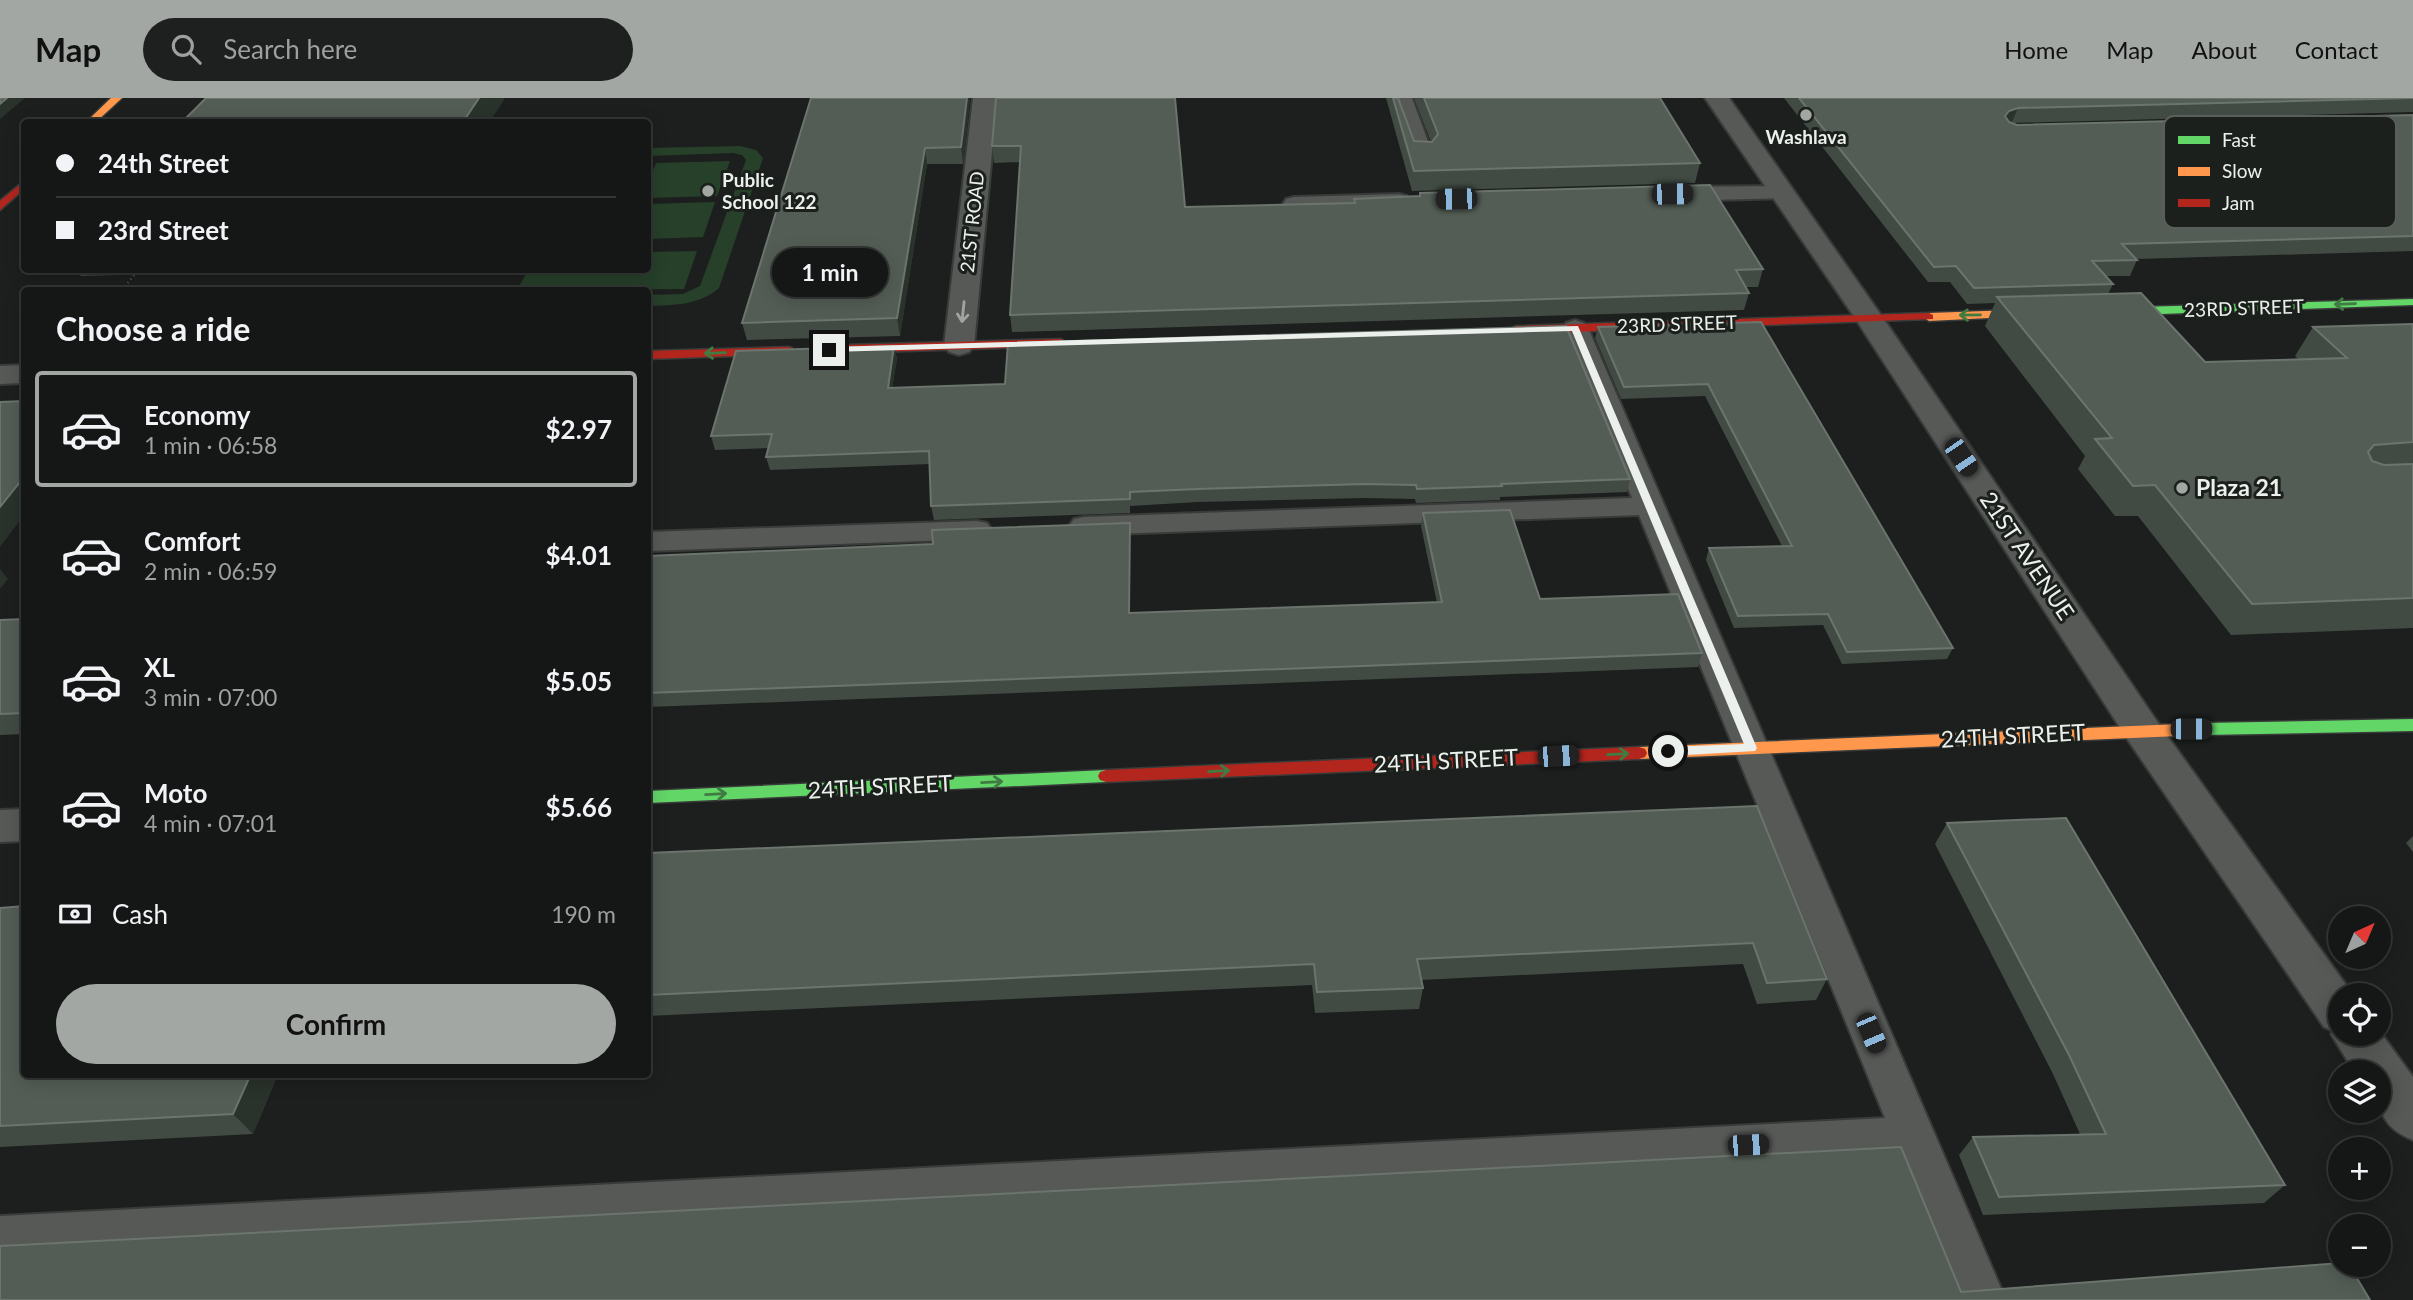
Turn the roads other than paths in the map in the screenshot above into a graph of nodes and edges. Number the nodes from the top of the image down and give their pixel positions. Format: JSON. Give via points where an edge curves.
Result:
{"nodes":[{"id":1,"x":117,"y":98,"type":"edge"},
{"id":2,"x":985,"y":98,"type":"edge"},
{"id":3,"x":1402,"y":98,"type":"edge"},
{"id":4,"x":1717,"y":98,"type":"edge"},
{"id":5,"x":94,"y":119,"type":"edge"},
{"id":6,"x":1422,"y":155,"type":"edge"},
{"id":7,"x":21,"y":187,"type":"edge"},
{"id":8,"x":1783,"y":193,"type":"junction"},
{"id":9,"x":1642,"y":194,"type":"edge"},
{"id":10,"x":1419,"y":200,"type":"edge"},
{"id":11,"x":1294,"y":204,"type":"edge"},
{"id":12,"x":0,"y":207,"type":"edge"},
{"id":13,"x":2413,"y":302,"type":"edge"},
{"id":14,"x":2085,"y":312,"type":"edge"},
{"id":15,"x":2058,"y":313,"type":"edge"},
{"id":16,"x":1869,"y":318,"type":"junction"},
{"id":17,"x":1575,"y":328,"type":"junction"},
{"id":18,"x":1494,"y":330,"type":"edge"},
{"id":19,"x":1083,"y":342,"type":"edge"},
{"id":20,"x":959,"y":346,"type":"junction"},
{"id":21,"x":651,"y":355,"type":"edge"},
{"id":22,"x":21,"y":374,"type":"edge"},
{"id":23,"x":0,"y":375,"type":"edge"},
{"id":24,"x":1650,"y":506,"type":"junction"},
{"id":25,"x":1051,"y":527,"type":"edge"},
{"id":26,"x":1010,"y":529,"type":"edge"},
{"id":27,"x":651,"y":542,"type":"edge"},
{"id":28,"x":2413,"y":725,"type":"edge"},
{"id":29,"x":2142,"y":730,"type":"junction"},
{"id":30,"x":1751,"y":748,"type":"junction"},
{"id":31,"x":651,"y":797,"type":"edge"},
{"id":32,"x":21,"y":825,"type":"edge"},
{"id":33,"x":0,"y":826,"type":"edge"},
{"id":34,"x":2328,"y":996,"type":"edge"},
{"id":35,"x":2363,"y":1046,"type":"edge"},
{"id":36,"x":2413,"y":1117,"type":"edge"},
{"id":37,"x":1915,"y":1136,"type":"junction"},
{"id":38,"x":0,"y":1238,"type":"edge"},
{"id":39,"x":1983,"y":1300,"type":"edge"}],
"edges":[{"from":1,"to":5,"type":"street"},
{"from":2,"to":20,"type":"street","name":"21ST ROAD","one_way":true},
{"from":3,"to":6,"type":"lane"},
{"from":4,"to":8,"type":"street","name":"21ST AVENUE"},
{"from":7,"to":12,"type":"street"},
{"from":8,"to":9,"type":"lane"},
{"from":8,"to":16,"type":"street","name":"21ST AVENUE"},
{"from":10,"to":11,"type":"lane"},
{"from":13,"to":14,"type":"street","name":"23RD STREET","one_way":true},
{"from":15,"to":16,"type":"street","name":"23RD STREET","one_way":true},
{"from":16,"to":17,"type":"street","name":"23RD STREET"},
{"from":16,"to":29,"type":"street","name":"21ST AVENUE"},
{"from":17,"to":18,"type":"street","name":"23RD STREET"},
{"from":17,"to":24,"type":"lane"},
{"from":19,"to":20,"type":"street"},
{"from":20,"to":21,"type":"street","one_way":true},
{"from":22,"to":23,"type":"street"},
{"from":24,"to":25,"type":"lane"},
{"from":24,"to":30,"type":"lane"},
{"from":26,"to":27,"type":"lane"},
{"from":28,"to":29,"type":"street","name":"24TH STREET"},
{"from":29,"to":30,"type":"street","name":"24TH STREET"},
{"from":29,"to":34,"type":"street","name":"21ST AVENUE"},
{"from":31,"to":30,"type":"street","name":"24TH STREET","one_way":true},
{"from":30,"to":37,"type":"lane"},
{"from":32,"to":33,"type":"street"},
{"from":35,"to":36,"type":"street"},
{"from":37,"to":38,"type":"lane"},
{"from":37,"to":39,"type":"lane"}]}
